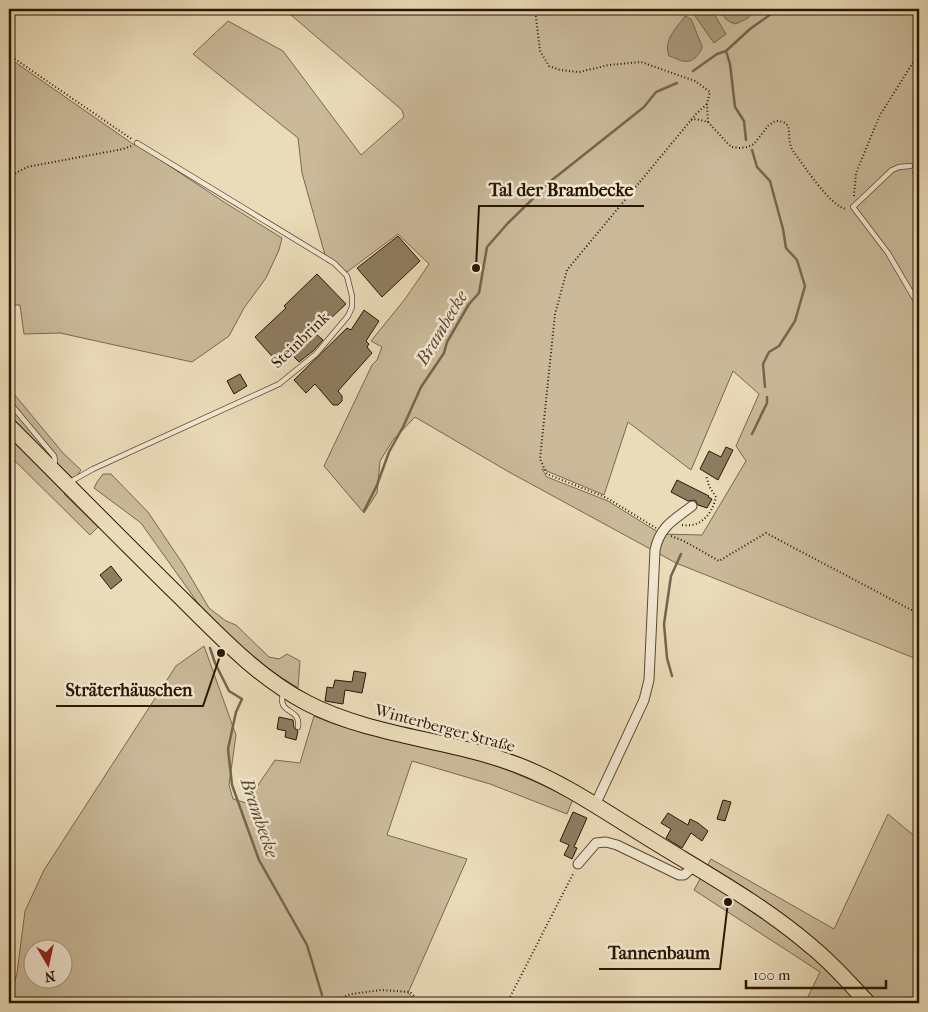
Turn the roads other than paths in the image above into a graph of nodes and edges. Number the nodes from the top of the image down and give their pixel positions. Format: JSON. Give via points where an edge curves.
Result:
{"nodes":[{"id":1,"x":138,"y":143,"type":"road end"},
{"id":2,"x":910,"y":166,"type":"road end"},
{"id":3,"x":919,"y":306,"type":"edge"},
{"id":4,"x":9,"y":402,"type":"edge"},
{"id":5,"x":9,"y":426,"type":"edge"},
{"id":6,"x":52,"y":470,"type":"junction"},
{"id":7,"x":67,"y":484,"type":"junction"},
{"id":8,"x":692,"y":506,"type":"dead end"},
{"id":9,"x":284,"y":690,"type":"junction"},
{"id":10,"x":298,"y":727,"type":"dead end"},
{"id":11,"x":595,"y":805,"type":"junction"},
{"id":12,"x":578,"y":864,"type":"road end"},
{"id":13,"x":694,"y":866,"type":"junction"},
{"id":14,"x":868,"y":1003,"type":"edge"}],
"edges":[{"from":1,"to":7,"type":"lane","name":"Steinbrink","via":[[334,263],[347,276],[352,307],[316,354],[279,384]]},
{"from":2,"to":3,"type":"lane","via":[[892,170],[853,207],[888,253]]},
{"from":4,"to":6,"type":"lane","via":[[54,456]]},
{"from":5,"to":6,"type":"main road"},
{"from":6,"to":7,"type":"main road"},
{"from":7,"to":9,"type":"main road","name":"Winterberger Straße","via":[[219,635]]},
{"from":8,"to":11,"type":"street","via":[[661,531],[655,550],[649,680],[644,700]]},
{"from":9,"to":10,"type":"lane","via":[[282,704],[297,716]]},
{"from":9,"to":11,"type":"main road","name":"Winterberger Straße","via":[[327,712],[369,727],[466,749],[520,766]]},
{"from":11,"to":13,"type":"main road","name":"Winterberger Straße"},
{"from":12,"to":13,"type":"street","via":[[596,843],[606,842],[679,875]]},
{"from":13,"to":14,"type":"main road","name":"Winterberger Straße","via":[[756,905],[813,947]]}]}
